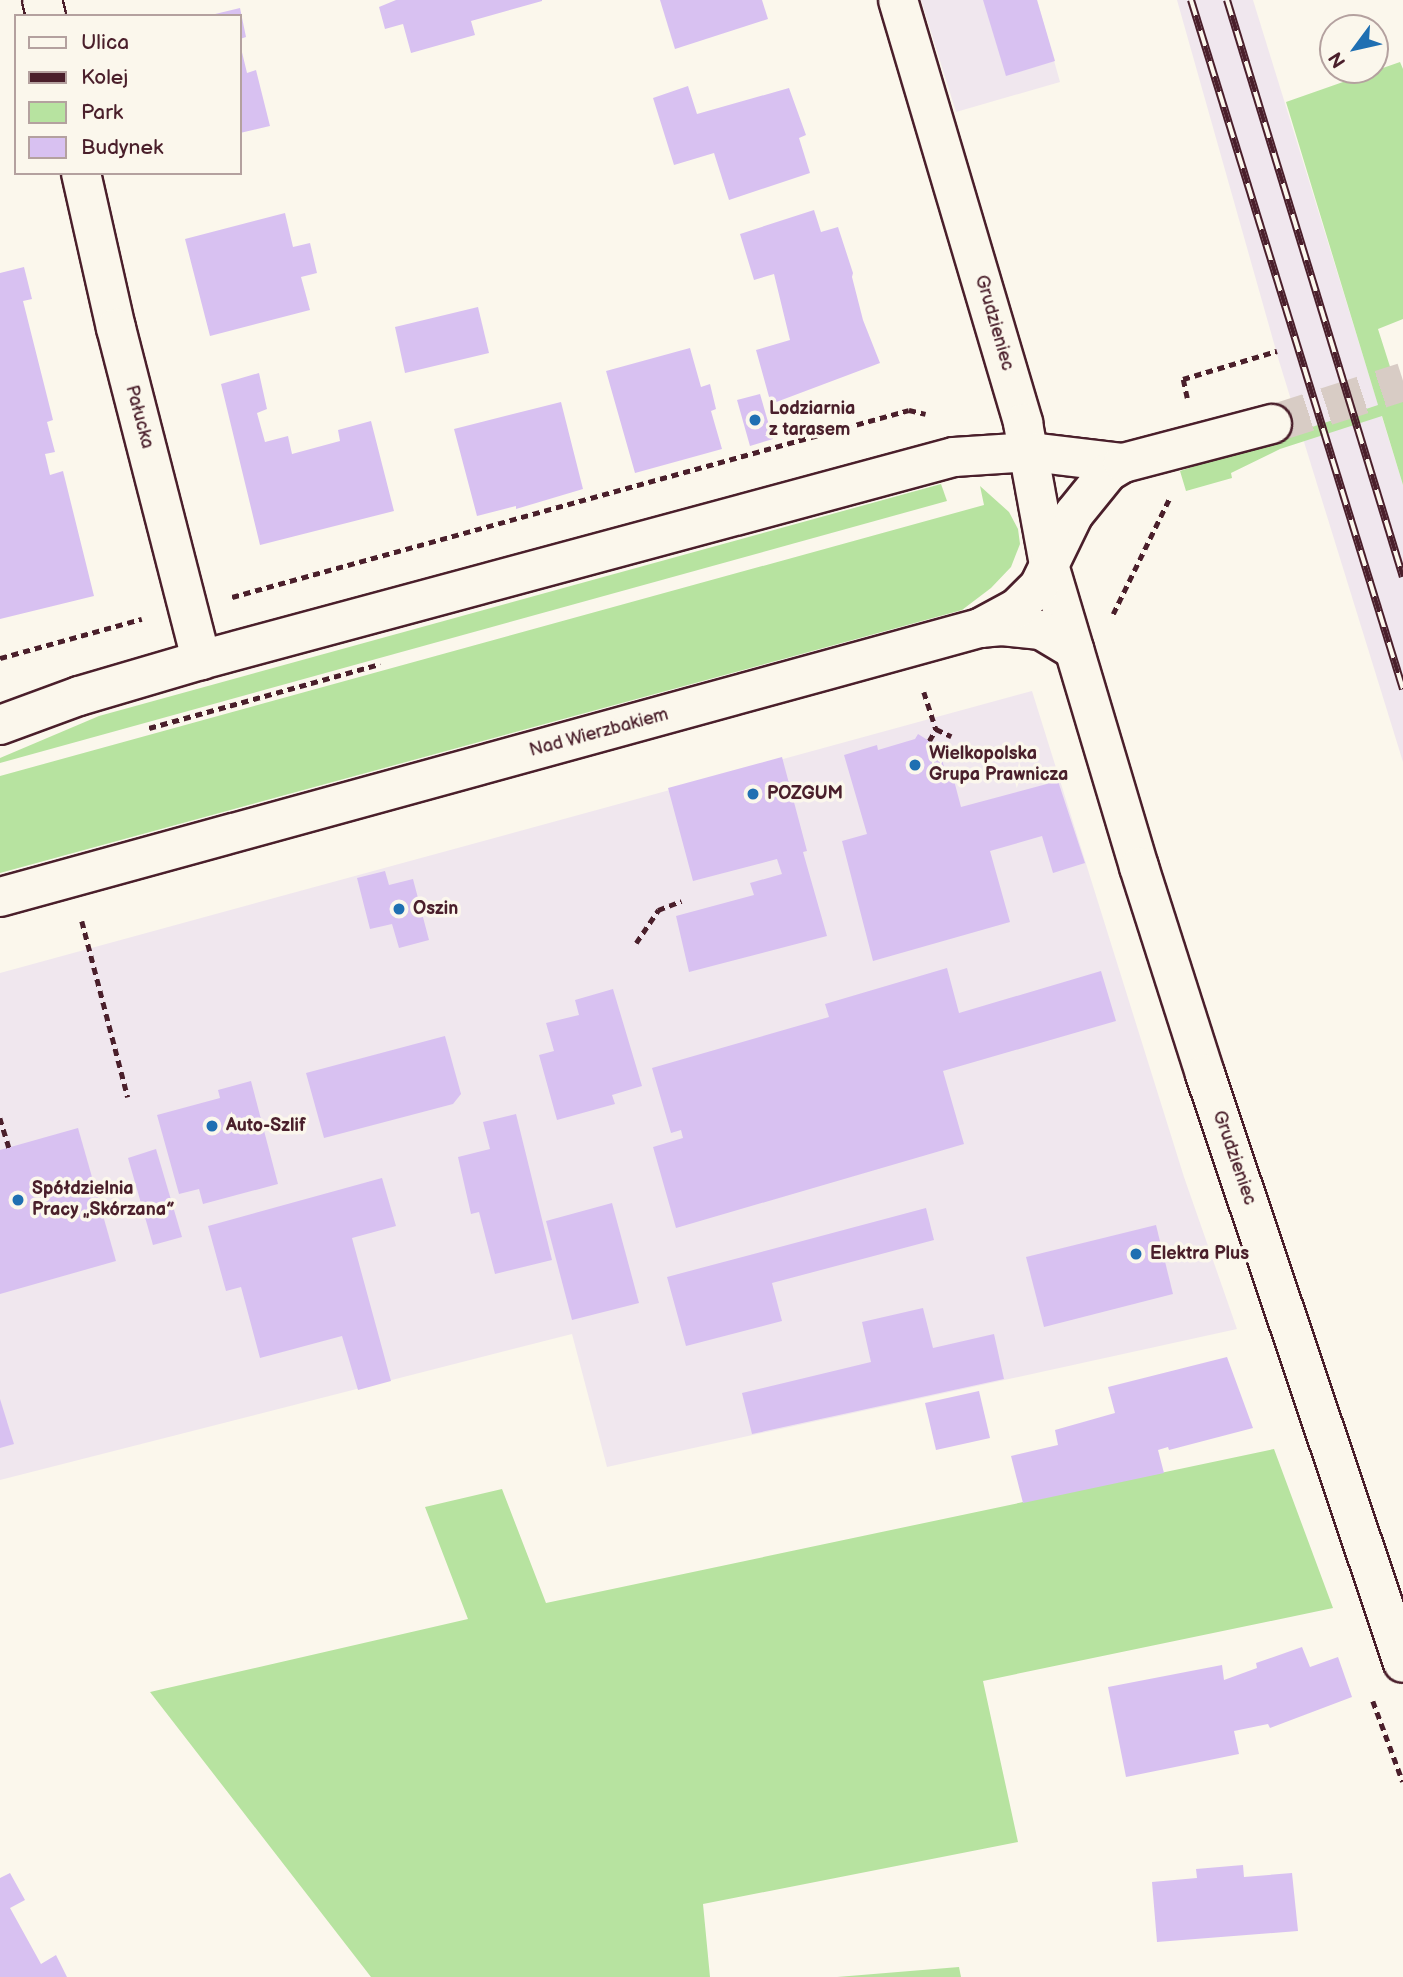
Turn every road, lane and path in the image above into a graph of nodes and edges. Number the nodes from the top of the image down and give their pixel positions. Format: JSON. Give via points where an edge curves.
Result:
{"nodes":[{"id":1,"x":898,"y":0,"type":"edge"},
{"id":2,"x":81,"y":175,"type":"edge"},
{"id":3,"x":1277,"y":351,"type":"dead end"},
{"id":4,"x":1188,"y":403,"type":"dead end"},
{"id":5,"x":1272,"y":424,"type":"tunnel mouth"},
{"id":6,"x":1031,"y":452,"type":"junction"},
{"id":7,"x":954,"y":457,"type":"junction"},
{"id":8,"x":1123,"y":463,"type":"junction"},
{"id":9,"x":1049,"y":565,"type":"junction"},
{"id":10,"x":188,"y":607,"type":"junction"},
{"id":11,"x":980,"y":628,"type":"junction"},
{"id":12,"x":1074,"y":650,"type":"junction"},
{"id":13,"x":0,"y":658,"type":"edge"},
{"id":14,"x":201,"y":660,"type":"junction"},
{"id":15,"x":923,"y":691,"type":"dead end"},
{"id":16,"x":0,"y":725,"type":"edge"},
{"id":17,"x":936,"y":729,"type":"junction"},
{"id":18,"x":951,"y":736,"type":"dead end"},
{"id":19,"x":929,"y":741,"type":"dead end"},
{"id":20,"x":0,"y":897,"type":"edge"},
{"id":21,"x":681,"y":901,"type":"dead end"},
{"id":22,"x":82,"y":920,"type":"dead end"},
{"id":23,"x":636,"y":943,"type":"dead end"},
{"id":24,"x":128,"y":1097,"type":"dead end"},
{"id":25,"x":0,"y":1118,"type":"edge"},
{"id":26,"x":9,"y":1147,"type":"dead end"},
{"id":27,"x":1403,"y":1663,"type":"edge"}],
"edges":[{"from":1,"to":6,"type":"street","name":"Grudzieniec"},
{"from":2,"to":10,"type":"street","name":"Pałucka"},
{"from":3,"to":4,"type":"path","via":[[1182,379]]},
{"from":5,"to":8,"type":"street","name":"Nad Wierzbakiem"},
{"from":6,"to":7,"type":"street","name":"Nad Wierzbakiem"},
{"from":6,"to":8,"type":"street","name":"Nad Wierzbakiem"},
{"from":6,"to":9,"type":"street","name":"Grudzieniec"},
{"from":7,"to":10,"type":"path","via":[[943,419],[909,410]]},
{"from":7,"to":14,"type":"street","name":"Nad Wierzbakiem"},
{"from":8,"to":9,"type":"street","name":"Nad Wierzbakiem","via":[[1108,472],[1074,514]]},
{"from":9,"to":11,"type":"street","name":"Nad Wierzbakiem","via":[[1039,586],[1023,603]]},
{"from":9,"to":12,"type":"street","name":"Grudzieniec"},
{"from":10,"to":13,"type":"path"},
{"from":10,"to":14,"type":"street","name":"Pałucka"},
{"from":11,"to":12,"type":"street","via":[[1041,630]]},
{"from":11,"to":20,"type":"street","name":"Nad Wierzbakiem"},
{"from":12,"to":27,"type":"street","name":"Grudzieniec","via":[[1205,1074]]},
{"from":14,"to":16,"type":"street","name":"Nad Wierzbakiem"},
{"from":15,"to":17,"type":"path"},
{"from":17,"to":18,"type":"path"},
{"from":17,"to":19,"type":"path"},
{"from":21,"to":23,"type":"path","via":[[658,909]]},
{"from":22,"to":24,"type":"path"},
{"from":25,"to":26,"type":"path"}]}
